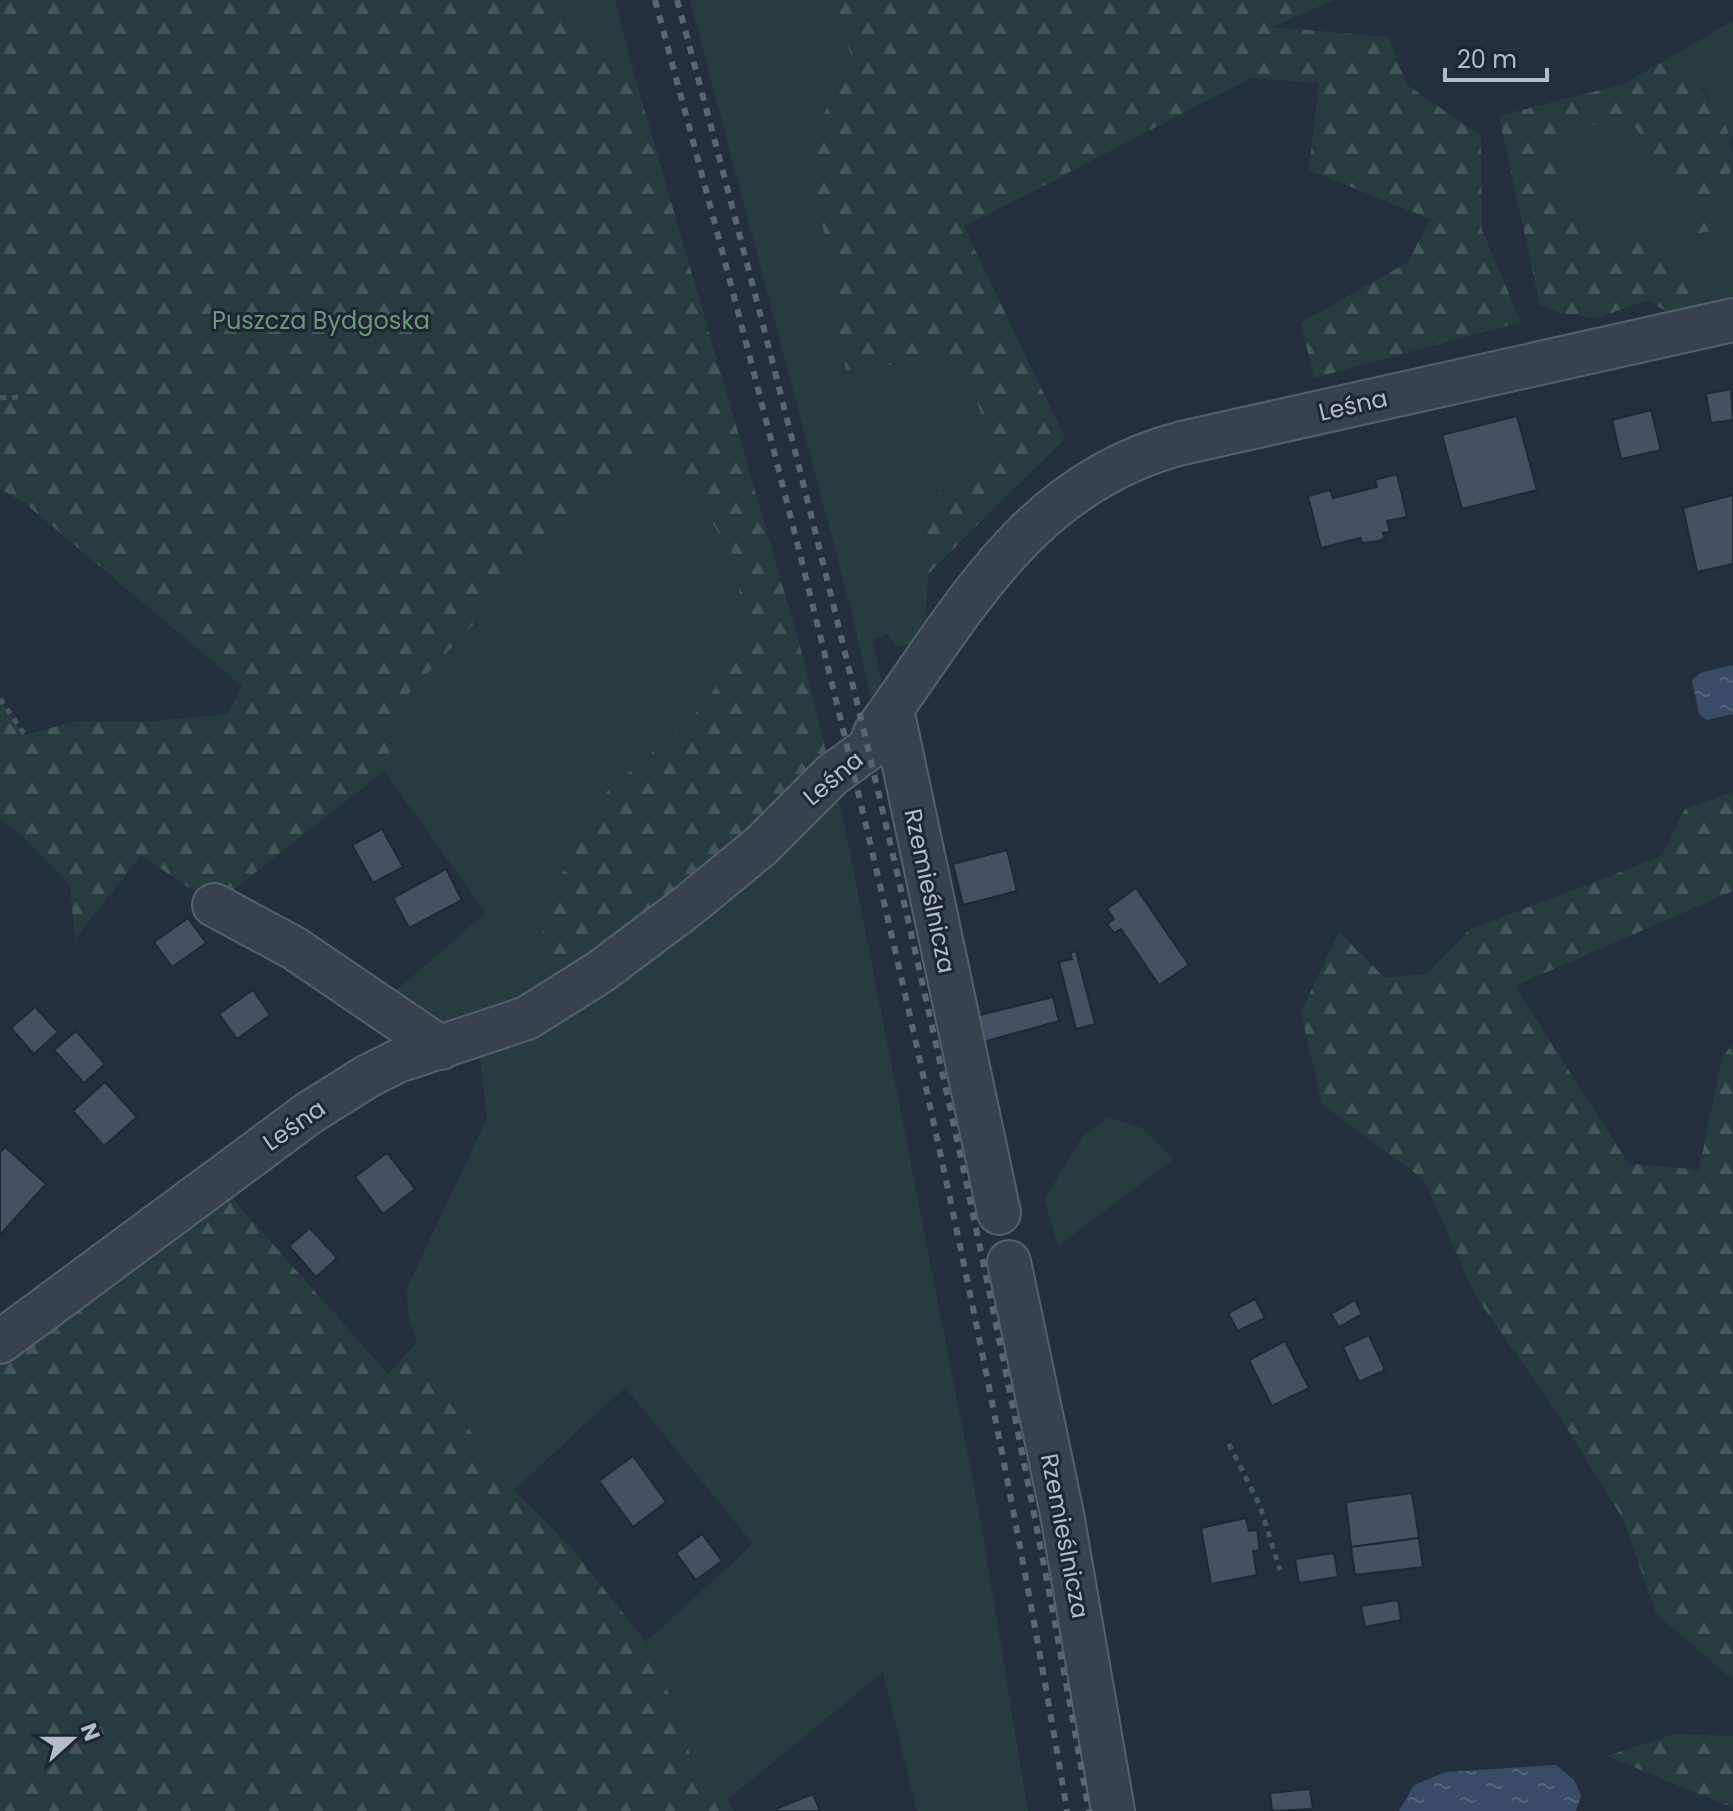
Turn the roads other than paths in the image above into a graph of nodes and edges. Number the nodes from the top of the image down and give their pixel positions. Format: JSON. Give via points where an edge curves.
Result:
{"nodes":[{"id":1,"x":1733,"y":320,"type":"edge"},
{"id":2,"x":892,"y":709,"type":"junction"},
{"id":3,"x":214,"y":905,"type":"dead end"},
{"id":4,"x":441,"y":1048,"type":"junction"},
{"id":5,"x":999,"y":1213,"type":"dead end"},
{"id":6,"x":1009,"y":1262,"type":"dead end"},
{"id":7,"x":0,"y":1342,"type":"edge"},
{"id":8,"x":1113,"y":1811,"type":"edge"}],
"edges":[{"from":1,"to":2,"type":"street","name":"Leśna","via":[[1182,443],[1124,462],[1079,489],[998,559]]},
{"from":2,"to":4,"type":"street","name":"Leśna","via":[[869,748],[832,775],[762,845],[637,945],[527,1018]]},
{"from":2,"to":5,"type":"street","name":"Rzemieślnicza"},
{"from":3,"to":4,"type":"street","via":[[294,948]]},
{"from":4,"to":7,"type":"street","name":"Leśna","via":[[378,1071],[309,1113]]},
{"from":6,"to":8,"type":"street","name":"Rzemieślnicza","via":[[1062,1514]]}]}
